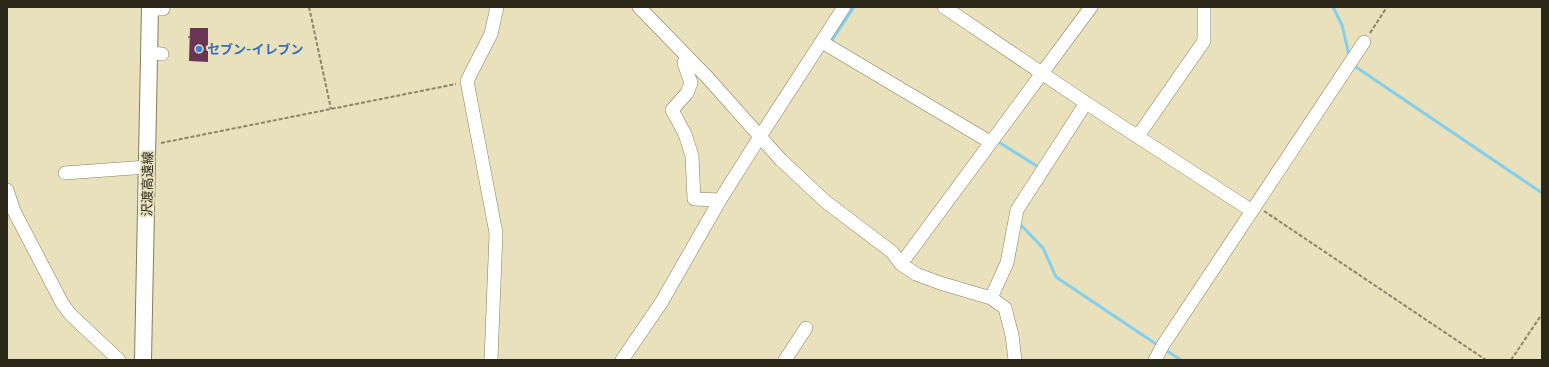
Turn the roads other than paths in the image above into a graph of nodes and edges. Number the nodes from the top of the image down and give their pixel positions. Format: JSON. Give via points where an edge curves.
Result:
{"nodes":[{"id":1,"x":497,"y":7,"type":"edge"},
{"id":2,"x":639,"y":7,"type":"edge"},
{"id":3,"x":844,"y":7,"type":"edge"},
{"id":4,"x":944,"y":7,"type":"edge"},
{"id":5,"x":1091,"y":7,"type":"edge"},
{"id":6,"x":1204,"y":7,"type":"edge"},
{"id":7,"x":154,"y":8,"type":"edge"},
{"id":8,"x":822,"y":42,"type":"junction"},
{"id":9,"x":1364,"y":42,"type":"road end"},
{"id":10,"x":687,"y":56,"type":"junction"},
{"id":11,"x":1041,"y":73,"type":"junction"},
{"id":12,"x":1086,"y":103,"type":"junction"},
{"id":13,"x":761,"y":135,"type":"junction"},
{"id":14,"x":1138,"y":136,"type":"junction"},
{"id":15,"x":990,"y":142,"type":"junction"},
{"id":16,"x":147,"y":167,"type":"junction"},
{"id":17,"x":65,"y":173,"type":"dead end"},
{"id":18,"x":7,"y":190,"type":"edge"},
{"id":19,"x":720,"y":200,"type":"junction"},
{"id":20,"x":1253,"y":208,"type":"junction"},
{"id":21,"x":901,"y":264,"type":"junction"},
{"id":22,"x":991,"y":298,"type":"junction"},
{"id":23,"x":806,"y":328,"type":"dead end"},
{"id":24,"x":1160,"y":351,"type":"edge"},
{"id":25,"x":119,"y":360,"type":"edge"},
{"id":26,"x":143,"y":360,"type":"edge"},
{"id":27,"x":491,"y":360,"type":"edge"},
{"id":28,"x":622,"y":360,"type":"edge"},
{"id":29,"x":785,"y":360,"type":"edge"},
{"id":30,"x":1015,"y":360,"type":"edge"}],
"edges":[{"from":1,"to":27,"type":"street","via":[[491,34],[467,81],[496,234]]},
{"from":2,"to":10,"type":"street"},
{"from":3,"to":8,"type":"street"},
{"from":4,"to":11,"type":"street"},
{"from":5,"to":11,"type":"street"},
{"from":6,"to":14,"type":"street","via":[[1204,41]]},
{"from":7,"to":16,"type":"main road","name":"沢渡高遠線","via":[[155,54]]},
{"from":8,"to":13,"type":"street"},
{"from":8,"to":15,"type":"street"},
{"from":9,"to":20,"type":"street"},
{"from":10,"to":13,"type":"street"},
{"from":10,"to":19,"type":"street","via":[[684,63],[691,83],[687,93],[672,110],[685,134],[692,156],[694,198]]},
{"from":11,"to":12,"type":"street"},
{"from":11,"to":15,"type":"street"},
{"from":12,"to":14,"type":"street"},
{"from":12,"to":22,"type":"street","via":[[1017,210],[1007,263]]},
{"from":13,"to":19,"type":"street"},
{"from":13,"to":21,"type":"street","via":[[781,160],[826,202],[882,243]]},
{"from":14,"to":20,"type":"street"},
{"from":15,"to":21,"type":"street"},
{"from":16,"to":17,"type":"street"},
{"from":16,"to":26,"type":"main road","name":"沢渡高遠線"},
{"from":18,"to":25,"type":"street","via":[[14,211],[62,303],[70,314]]},
{"from":19,"to":28,"type":"street","via":[[661,303]]},
{"from":20,"to":24,"type":"street"},
{"from":21,"to":22,"type":"street","via":[[916,274],[940,284]]},
{"from":22,"to":30,"type":"street","via":[[1005,308]]},
{"from":23,"to":29,"type":"street"}]}
